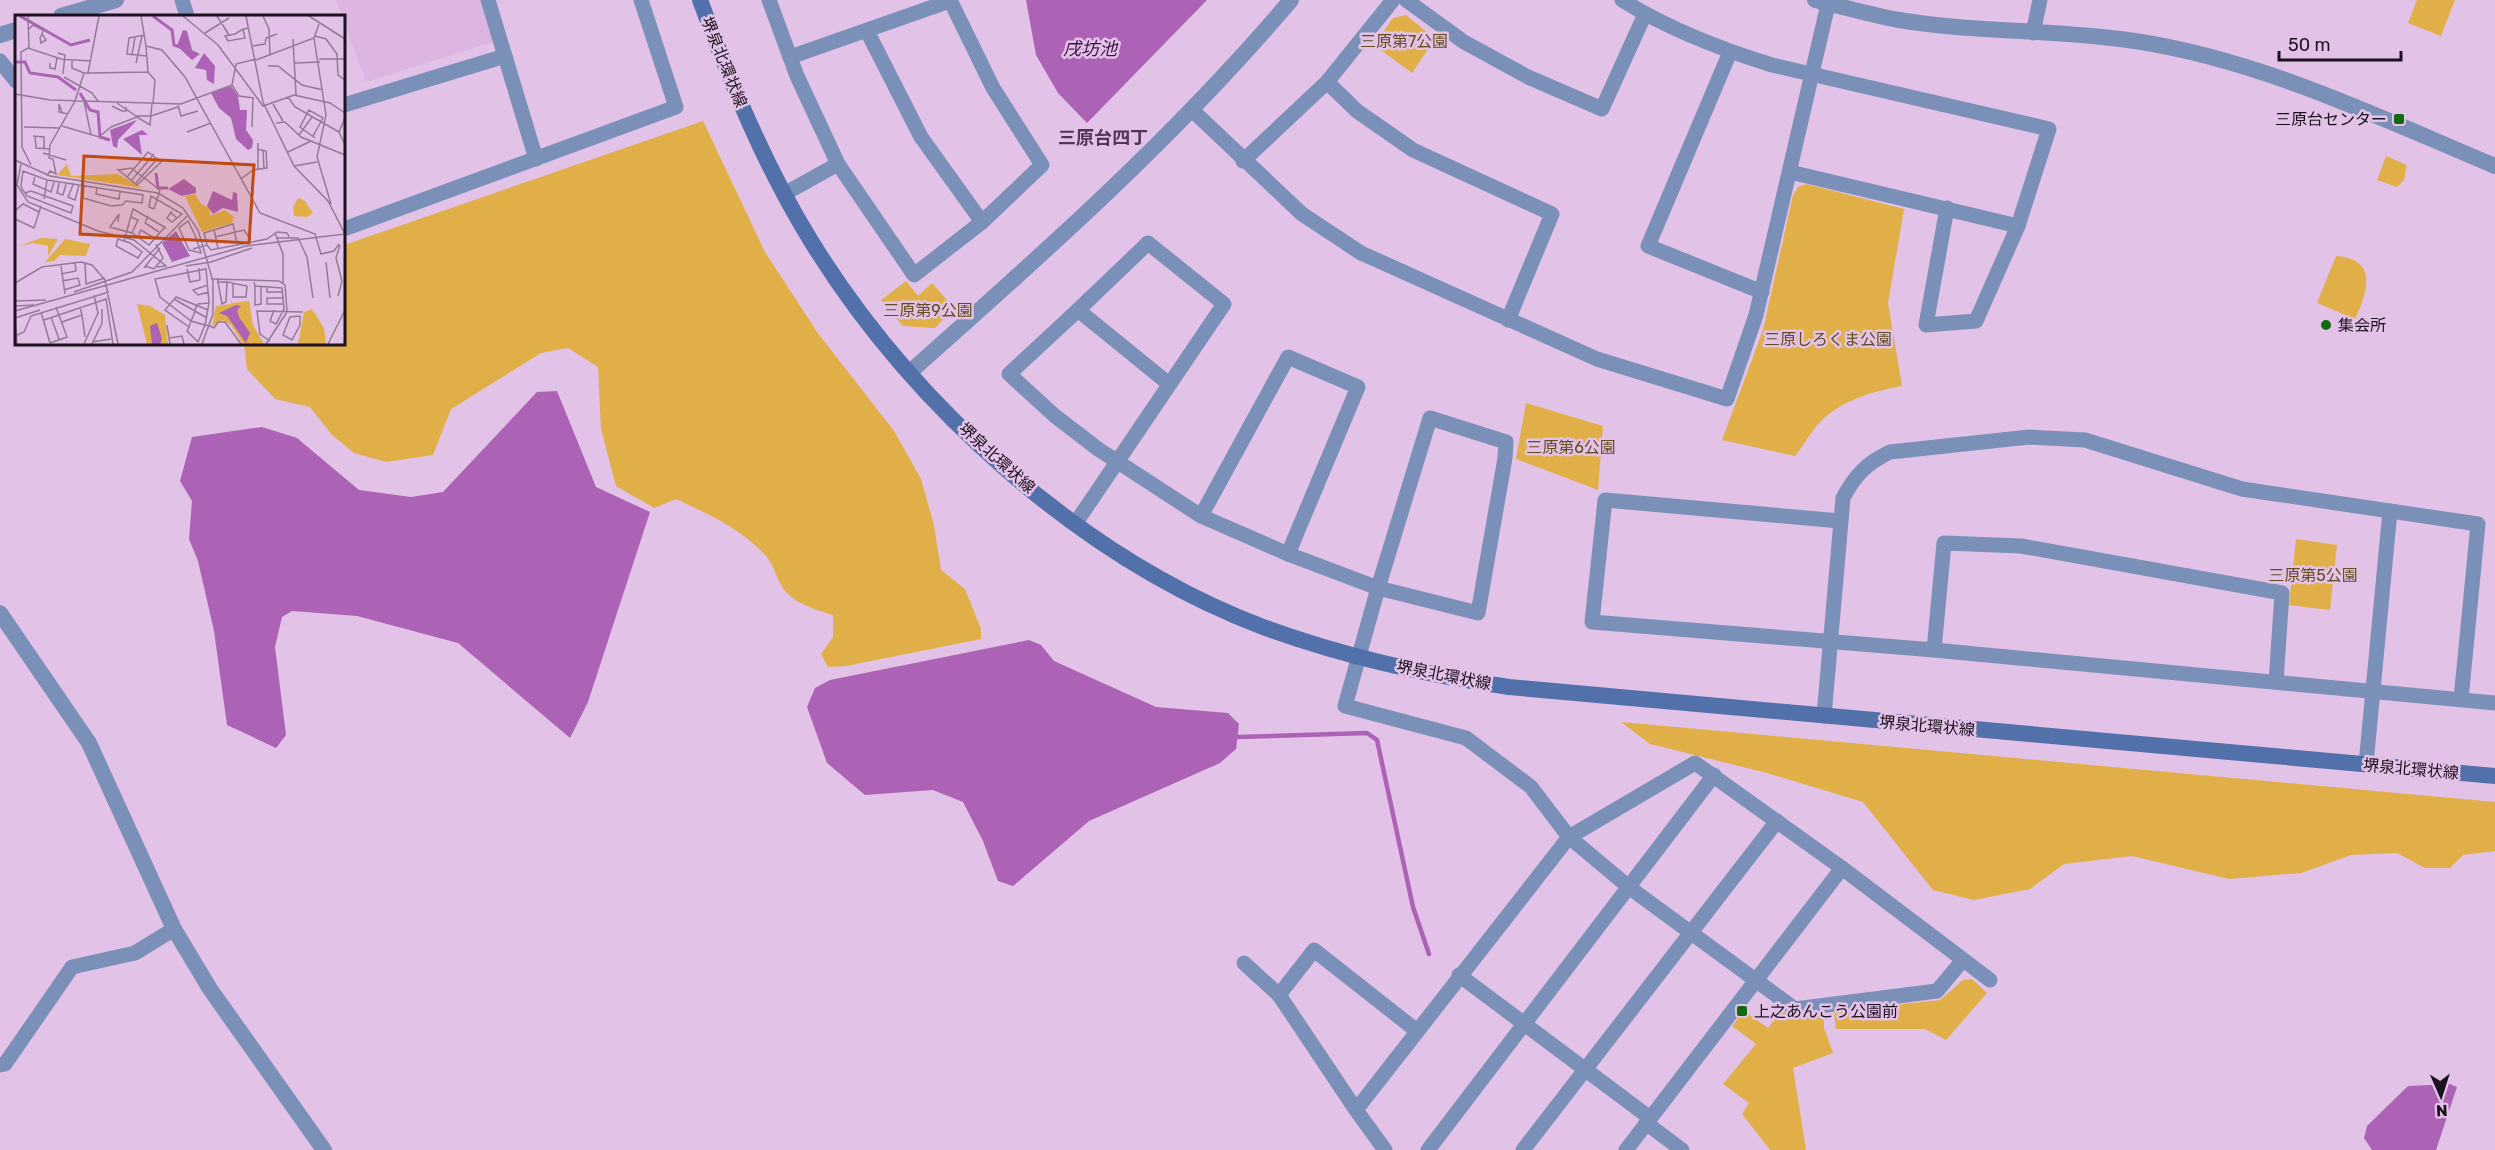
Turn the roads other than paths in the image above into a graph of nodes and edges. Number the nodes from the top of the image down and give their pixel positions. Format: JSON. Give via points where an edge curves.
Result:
{"nodes":[{"id":1,"x":116,"y":0,"type":"edge"},
{"id":2,"x":182,"y":0,"type":"edge"},
{"id":3,"x":488,"y":0,"type":"edge"},
{"id":4,"x":641,"y":0,"type":"edge"},
{"id":5,"x":700,"y":0,"type":"edge"},
{"id":6,"x":769,"y":0,"type":"edge"},
{"id":7,"x":950,"y":0,"type":"edge"},
{"id":8,"x":1291,"y":0,"type":"edge"},
{"id":9,"x":1393,"y":0,"type":"edge"},
{"id":10,"x":1406,"y":0,"type":"edge"},
{"id":11,"x":1622,"y":0,"type":"edge"},
{"id":12,"x":2040,"y":0,"type":"edge"},
{"id":13,"x":1824,"y":1,"type":"edge"},
{"id":14,"x":1645,"y":14,"type":"junction"},
{"id":15,"x":64,"y":15,"type":"edge"},
{"id":16,"x":187,"y":15,"type":"edge"},
{"id":17,"x":15,"y":30,"type":"edge"},
{"id":18,"x":867,"y":30,"type":"junction"},
{"id":19,"x":2033,"y":33,"type":"junction"},
{"id":20,"x":0,"y":35,"type":"edge"},
{"id":21,"x":1730,"y":52,"type":"junction"},
{"id":22,"x":505,"y":56,"type":"junction"},
{"id":23,"x":790,"y":57,"type":"junction"},
{"id":24,"x":0,"y":61,"type":"edge"},
{"id":25,"x":1812,"y":75,"type":"junction"},
{"id":26,"x":15,"y":80,"type":"edge"},
{"id":27,"x":1326,"y":82,"type":"junction"},
{"id":28,"x":345,"y":105,"type":"edge"},
{"id":29,"x":1192,"y":110,"type":"junction"},
{"id":30,"x":536,"y":159,"type":"junction"},
{"id":31,"x":1243,"y":161,"type":"junction"},
{"id":32,"x":838,"y":164,"type":"junction"},
{"id":33,"x":2495,"y":166,"type":"edge"},
{"id":34,"x":1790,"y":172,"type":"junction"},
{"id":35,"x":784,"y":194,"type":"junction"},
{"id":36,"x":1947,"y":207,"type":"junction"},
{"id":37,"x":981,"y":222,"type":"junction"},
{"id":38,"x":2018,"y":226,"type":"junction"},
{"id":39,"x":345,"y":230,"type":"edge"},
{"id":40,"x":1762,"y":292,"type":"junction"},
{"id":41,"x":1078,"y":310,"type":"junction"},
{"id":42,"x":1508,"y":320,"type":"junction"},
{"id":43,"x":910,"y":372,"type":"junction"},
{"id":44,"x":1169,"y":384,"type":"junction"},
{"id":45,"x":1118,"y":462,"type":"junction"},
{"id":46,"x":2390,"y":511,"type":"junction"},
{"id":47,"x":1201,"y":516,"type":"junction"},
{"id":48,"x":1840,"y":521,"type":"junction"},
{"id":49,"x":1076,"y":524,"type":"junction"},
{"id":50,"x":1288,"y":554,"type":"junction"},
{"id":51,"x":1378,"y":588,"type":"junction"},
{"id":52,"x":0,"y":613,"type":"edge"},
{"id":53,"x":1828,"y":642,"type":"junction"},
{"id":54,"x":1934,"y":650,"type":"junction"},
{"id":55,"x":1359,"y":657,"type":"junction"},
{"id":56,"x":2276,"y":682,"type":"junction"},
{"id":57,"x":2372,"y":692,"type":"junction"},
{"id":58,"x":2461,"y":699,"type":"junction"},
{"id":59,"x":2495,"y":703,"type":"edge"},
{"id":60,"x":1824,"y":716,"type":"junction"},
{"id":61,"x":2366,"y":764,"type":"junction"},
{"id":62,"x":1714,"y":775,"type":"junction"},
{"id":63,"x":2495,"y":776,"type":"edge"},
{"id":64,"x":1776,"y":820,"type":"junction"},
{"id":65,"x":1569,"y":837,"type":"junction"},
{"id":66,"x":1842,"y":868,"type":"junction"},
{"id":67,"x":1630,"y":888,"type":"junction"},
{"id":68,"x":174,"y":929,"type":"junction"},
{"id":69,"x":1689,"y":932,"type":"junction"},
{"id":70,"x":1963,"y":960,"type":"junction"},
{"id":71,"x":1244,"y":963,"type":"dead end"},
{"id":72,"x":1459,"y":975,"type":"junction"},
{"id":73,"x":1755,"y":979,"type":"junction"},
{"id":74,"x":1990,"y":980,"type":"dead end"},
{"id":75,"x":1279,"y":995,"type":"junction"},
{"id":76,"x":1525,"y":1023,"type":"junction"},
{"id":77,"x":1417,"y":1030,"type":"junction"},
{"id":78,"x":0,"y":1065,"type":"edge"},
{"id":79,"x":1585,"y":1068,"type":"junction"},
{"id":80,"x":1356,"y":1110,"type":"junction"},
{"id":81,"x":1648,"y":1120,"type":"junction"},
{"id":82,"x":324,"y":1150,"type":"edge"},
{"id":83,"x":1385,"y":1150,"type":"edge"},
{"id":84,"x":1428,"y":1150,"type":"edge"},
{"id":85,"x":1523,"y":1150,"type":"edge"},
{"id":86,"x":1626,"y":1150,"type":"edge"},
{"id":87,"x":1682,"y":1150,"type":"edge"}],
"edges":[{"from":1,"to":15,"type":"street"},
{"from":2,"to":16,"type":"street"},
{"from":3,"to":22,"type":"street"},
{"from":4,"to":30,"type":"street","via":[[676,107]]},
{"from":5,"to":35,"type":"main road","name":"堺泉北環状線","via":[[729,78]]},
{"from":6,"to":23,"type":"street"},
{"from":7,"to":18,"type":"street"},
{"from":7,"to":37,"type":"street","via":[[993,88],[1042,165]]},
{"from":8,"to":29,"type":"street"},
{"from":9,"to":27,"type":"street"},
{"from":10,"to":14,"type":"street","via":[[1464,42],[1528,77],[1602,109]]},
{"from":11,"to":14,"type":"street"},
{"from":12,"to":19,"type":"street"},
{"from":13,"to":19,"type":"street","via":[[1899,20]]},
{"from":13,"to":25,"type":"street"},
{"from":14,"to":21,"type":"street"},
{"from":17,"to":20,"type":"street"},
{"from":18,"to":23,"type":"street"},
{"from":18,"to":37,"type":"street","via":[[921,136]]},
{"from":19,"to":33,"type":"street","via":[[2134,41],[2232,63],[2318,92]]},
{"from":21,"to":25,"type":"street"},
{"from":21,"to":40,"type":"street","via":[[1648,246]]},
{"from":22,"to":28,"type":"street"},
{"from":22,"to":30,"type":"street"},
{"from":23,"to":32,"type":"street"},
{"from":24,"to":26,"type":"street"},
{"from":25,"to":34,"type":"street"},
{"from":25,"to":38,"type":"street","via":[[2049,129]]},
{"from":27,"to":31,"type":"street"},
{"from":27,"to":42,"type":"street","via":[[1357,111],[1413,150],[1552,214]]},
{"from":29,"to":31,"type":"street"},
{"from":29,"to":43,"type":"street","via":[[1089,211]]},
{"from":30,"to":39,"type":"street"},
{"from":31,"to":42,"type":"street","via":[[1302,214],[1361,253]]},
{"from":32,"to":35,"type":"street"},
{"from":32,"to":37,"type":"street","via":[[914,275]]},
{"from":34,"to":36,"type":"street"},
{"from":34,"to":40,"type":"street"},
{"from":35,"to":43,"type":"main road","name":"堺泉北環状線","via":[[855,306]]},
{"from":36,"to":38,"type":"street"},
{"from":36,"to":38,"type":"street","via":[[1926,325],[1976,321]]},
{"from":40,"to":42,"type":"street","via":[[1728,399],[1596,359]]},
{"from":41,"to":44,"type":"street"},
{"from":41,"to":44,"type":"street","via":[[1148,243],[1224,304]]},
{"from":41,"to":45,"type":"street","via":[[1009,374],[1055,416]]},
{"from":43,"to":49,"type":"main road","name":"堺泉北環状線","via":[[993,457]]},
{"from":44,"to":45,"type":"street"},
{"from":45,"to":47,"type":"street"},
{"from":45,"to":49,"type":"street"},
{"from":46,"to":48,"type":"street","via":[[2242,489],[2115,447],[2085,440],[2030,436],[1890,452],[1873,460],[1855,476],[1843,498]]},
{"from":46,"to":57,"type":"street"},
{"from":46,"to":58,"type":"street","via":[[2478,524]]},
{"from":47,"to":50,"type":"street"},
{"from":47,"to":50,"type":"street","via":[[1288,357],[1358,387]]},
{"from":48,"to":53,"type":"street"},
{"from":48,"to":53,"type":"street","via":[[1605,500],[1593,611],[1592,622]]},
{"from":49,"to":55,"type":"main road","name":"堺泉北環状線","via":[[1156,575],[1208,602],[1262,627]]},
{"from":50,"to":51,"type":"street"},
{"from":51,"to":51,"type":"street","via":[[1478,613],[1506,442],[1431,418]]},
{"from":51,"to":55,"type":"street"},
{"from":52,"to":68,"type":"street","via":[[88,743]]},
{"from":53,"to":54,"type":"street"},
{"from":53,"to":60,"type":"street"},
{"from":54,"to":56,"type":"street"},
{"from":54,"to":56,"type":"street","via":[[1944,543],[2021,546],[2282,593]]},
{"from":55,"to":60,"type":"main road","name":"堺泉北環状線","via":[[1509,687]]},
{"from":55,"to":65,"type":"street","via":[[1346,706],[1466,738],[1532,787]]},
{"from":56,"to":57,"type":"street"},
{"from":57,"to":58,"type":"street"},
{"from":57,"to":61,"type":"street"},
{"from":58,"to":59,"type":"street"},
{"from":60,"to":61,"type":"main road","name":"堺泉北環状線"},
{"from":61,"to":63,"type":"main road","name":"堺泉北環状線"},
{"from":62,"to":64,"type":"street"},
{"from":62,"to":65,"type":"street","via":[[1695,763]]},
{"from":62,"to":67,"type":"street"},
{"from":64,"to":66,"type":"street"},
{"from":64,"to":69,"type":"street"},
{"from":65,"to":67,"type":"street"},
{"from":65,"to":72,"type":"street"},
{"from":66,"to":70,"type":"street"},
{"from":66,"to":73,"type":"street"},
{"from":67,"to":69,"type":"street"},
{"from":67,"to":76,"type":"street"},
{"from":68,"to":78,"type":"street","via":[[135,953],[72,967],[5,1064]]},
{"from":68,"to":82,"type":"street","via":[[210,989]]},
{"from":69,"to":73,"type":"street"},
{"from":69,"to":79,"type":"street"},
{"from":70,"to":73,"type":"street","via":[[1937,992],[1795,1009]]},
{"from":70,"to":74,"type":"street"},
{"from":71,"to":75,"type":"street"},
{"from":72,"to":76,"type":"street"},
{"from":72,"to":77,"type":"street"},
{"from":73,"to":81,"type":"street"},
{"from":75,"to":77,"type":"street","via":[[1314,950]]},
{"from":75,"to":80,"type":"street"},
{"from":76,"to":79,"type":"street"},
{"from":76,"to":84,"type":"street"},
{"from":77,"to":80,"type":"street"},
{"from":79,"to":81,"type":"street"},
{"from":79,"to":85,"type":"street"},
{"from":80,"to":83,"type":"street"},
{"from":81,"to":86,"type":"street"},
{"from":81,"to":87,"type":"street"}]}
